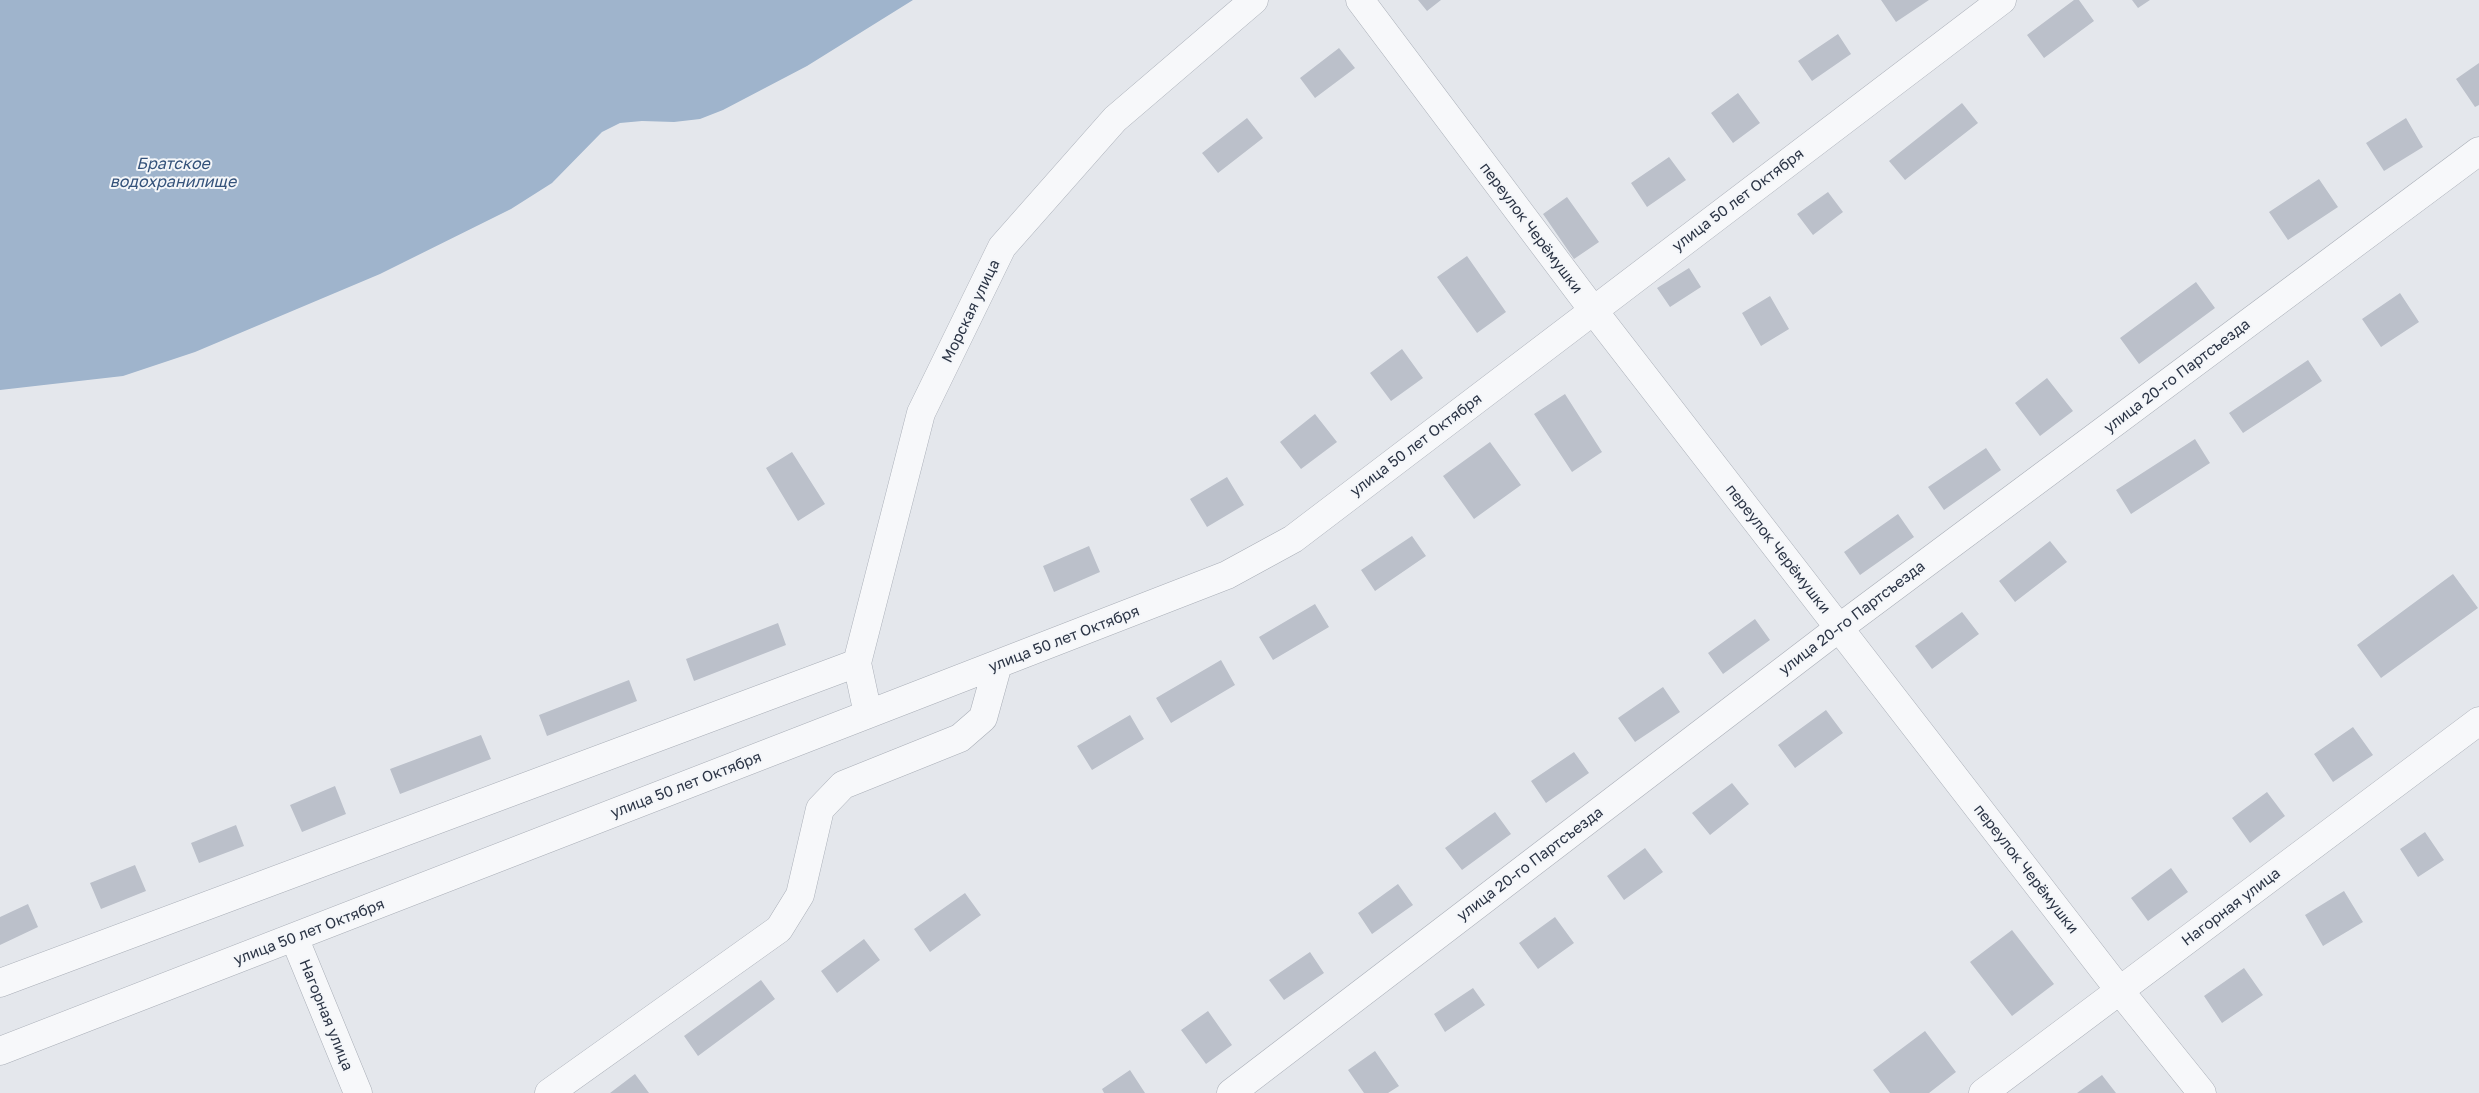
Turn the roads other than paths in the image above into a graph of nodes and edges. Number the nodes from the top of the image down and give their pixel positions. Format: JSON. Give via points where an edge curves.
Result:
{"nodes":[{"id":1,"x":1254,"y":0,"type":"edge"},
{"id":2,"x":1360,"y":0,"type":"edge"},
{"id":3,"x":2002,"y":0,"type":"edge"},
{"id":4,"x":2479,"y":151,"type":"edge"},
{"id":5,"x":1593,"y":310,"type":"junction"},
{"id":6,"x":1839,"y":628,"type":"junction"},
{"id":7,"x":857,"y":663,"type":"junction"},
{"id":8,"x":998,"y":664,"type":"junction"},
{"id":9,"x":868,"y":714,"type":"junction"},
{"id":10,"x":2479,"y":721,"type":"edge"},
{"id":11,"x":294,"y":937,"type":"junction"},
{"id":12,"x":0,"y":983,"type":"edge"},
{"id":13,"x":2120,"y":991,"type":"junction"},
{"id":14,"x":0,"y":1051,"type":"edge"},
{"id":15,"x":358,"y":1093,"type":"edge"},
{"id":16,"x":549,"y":1093,"type":"edge"},
{"id":17,"x":1231,"y":1093,"type":"edge"},
{"id":18,"x":1983,"y":1093,"type":"edge"},
{"id":19,"x":2202,"y":1093,"type":"edge"}],
"edges":[{"from":1,"to":7,"type":"street","name":"Морская улица","via":[[1115,119],[1002,247],[921,413]]},
{"from":2,"to":5,"type":"street","name":"переулок Черёмушки"},
{"from":3,"to":5,"type":"street","name":"улица 50 лет Октября"},
{"from":4,"to":6,"type":"street","name":"улица 20-го Партсъезда"},
{"from":5,"to":6,"type":"street","name":"переулок Черёмушки"},
{"from":5,"to":8,"type":"street","name":"улица 50 лет Октября","via":[[1293,539],[1226,575]]},
{"from":6,"to":13,"type":"street","name":"переулок Черёмушки"},
{"from":6,"to":17,"type":"street","name":"улица 20-го Партсъезда"},
{"from":7,"to":9,"type":"street","name":"Морская улица"},
{"from":7,"to":12,"type":"street"},
{"from":8,"to":9,"type":"street","name":"улица 50 лет Октября"},
{"from":8,"to":16,"type":"street","via":[[983,718],[960,738],[842,785],[820,808],[800,895],[779,929]]},
{"from":9,"to":11,"type":"street","name":"улица 50 лет Октября"},
{"from":10,"to":13,"type":"street","name":"Нагорная улица"},
{"from":11,"to":14,"type":"street","name":"улица 50 лет Октября"},
{"from":11,"to":15,"type":"street","name":"Нагорная улица"},
{"from":13,"to":18,"type":"street","name":"Нагорная улица"},
{"from":13,"to":19,"type":"street","name":"переулок Черёмушки"}]}
